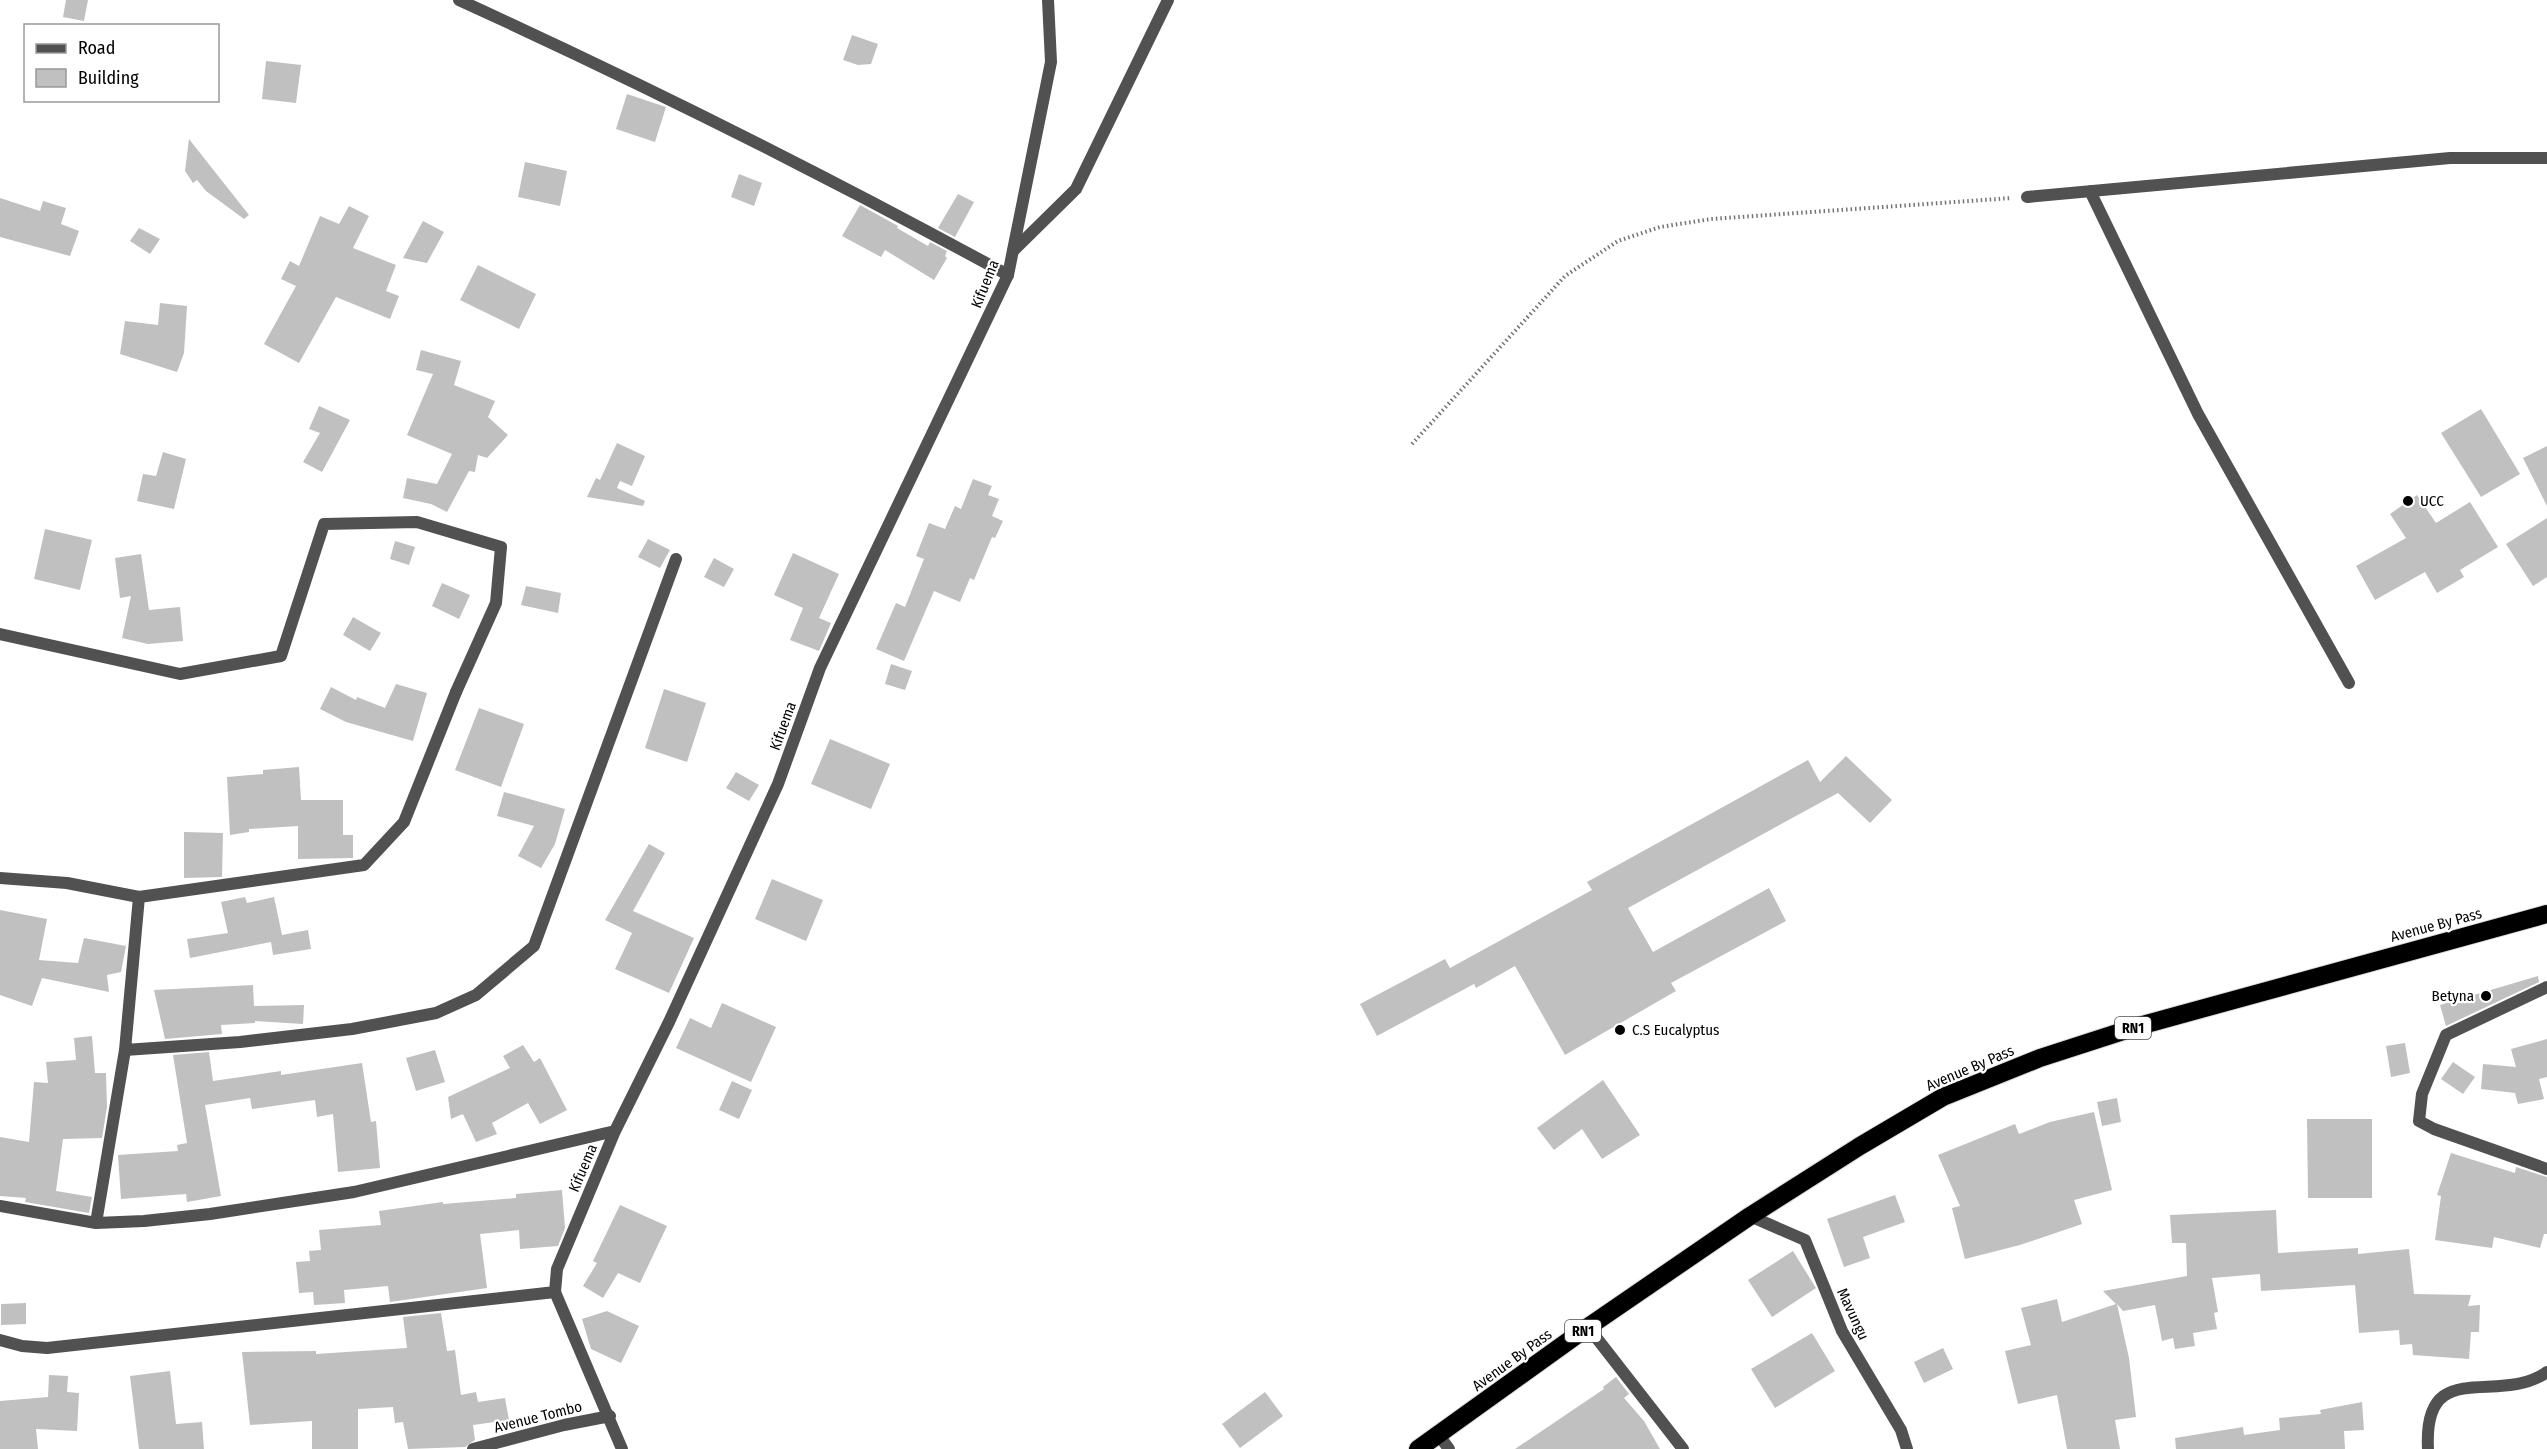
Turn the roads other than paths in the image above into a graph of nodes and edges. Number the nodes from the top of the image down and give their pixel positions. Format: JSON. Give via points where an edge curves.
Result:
{"nodes":[{"id":1,"x":459,"y":0,"type":"edge"},
{"id":2,"x":1048,"y":0,"type":"edge"},
{"id":3,"x":1168,"y":0,"type":"edge"},
{"id":4,"x":2547,"y":158,"type":"edge"},
{"id":5,"x":2090,"y":191,"type":"junction"},
{"id":6,"x":2027,"y":197,"type":"road end"},
{"id":7,"x":1013,"y":251,"type":"junction"},
{"id":8,"x":1008,"y":275,"type":"junction"},
{"id":9,"x":676,"y":559,"type":"dead end"},
{"id":10,"x":0,"y":634,"type":"edge"},
{"id":11,"x":2349,"y":683,"type":"dead end"},
{"id":12,"x":0,"y":878,"type":"edge"},
{"id":13,"x":139,"y":897,"type":"junction"},
{"id":14,"x":2547,"y":914,"type":"edge"},
{"id":15,"x":2547,"y":987,"type":"edge"},
{"id":16,"x":125,"y":1050,"type":"junction"},
{"id":17,"x":615,"y":1131,"type":"junction"},
{"id":18,"x":2547,"y":1169,"type":"edge"},
{"id":19,"x":0,"y":1206,"type":"edge"},
{"id":20,"x":1750,"y":1216,"type":"junction"},
{"id":21,"x":96,"y":1223,"type":"junction"},
{"id":22,"x":555,"y":1292,"type":"junction"},
{"id":23,"x":1588,"y":1327,"type":"junction"},
{"id":24,"x":0,"y":1340,"type":"edge"},
{"id":25,"x":2547,"y":1372,"type":"edge"},
{"id":26,"x":610,"y":1416,"type":"junction"},
{"id":27,"x":1444,"y":1442,"type":"edge"},
{"id":28,"x":473,"y":1449,"type":"edge"},
{"id":29,"x":622,"y":1449,"type":"edge"},
{"id":30,"x":1418,"y":1449,"type":"edge"},
{"id":31,"x":1683,"y":1449,"type":"edge"},
{"id":32,"x":1907,"y":1449,"type":"edge"},
{"id":33,"x":2428,"y":1449,"type":"edge"}],
"edges":[{"from":1,"to":8,"type":"street","via":[[571,51],[884,207]]},
{"from":2,"to":7,"type":"street","name":"Kifuema","via":[[1051,62]]},
{"from":3,"to":7,"type":"street","via":[[1076,189]]},
{"from":4,"to":5,"type":"street","via":[[2450,158]]},
{"from":5,"to":6,"type":"street"},
{"from":5,"to":11,"type":"street","via":[[2198,414]]},
{"from":7,"to":8,"type":"street","name":"Kifuema"},
{"from":8,"to":17,"type":"street","name":"Kifuema","via":[[820,668],[778,784]]},
{"from":9,"to":16,"type":"street","via":[[534,946],[476,996],[436,1013],[352,1029]]},
{"from":10,"to":13,"type":"street","via":[[180,674],[281,657],[324,524],[417,522],[501,547],[496,603],[404,822],[364,865]]},
{"from":12,"to":13,"type":"street","via":[[67,883]]},
{"from":13,"to":16,"type":"street"},
{"from":14,"to":20,"type":"highway","name":"Avenue By Pass","number":"RN1","via":[[2228,1000],[2040,1058],[1943,1096]]},
{"from":15,"to":18,"type":"street","via":[[2446,1035],[2422,1094],[2419,1121]]},
{"from":16,"to":21,"type":"street"},
{"from":17,"to":21,"type":"street","via":[[354,1192],[210,1214]]},
{"from":17,"to":22,"type":"street","name":"Kifuema","via":[[557,1269]]},
{"from":19,"to":21,"type":"street"},
{"from":20,"to":23,"type":"highway","name":"Avenue By Pass","number":"RN1"},
{"from":20,"to":32,"type":"street","name":"Mavungu","via":[[1805,1240],[1842,1331],[1901,1430]]},
{"from":22,"to":24,"type":"street","via":[[47,1348]]},
{"from":22,"to":26,"type":"street"},
{"from":23,"to":27,"type":"highway","name":"Avenue By Pass","number":"RN1"},
{"from":23,"to":31,"type":"street"},
{"from":25,"to":33,"type":"street","via":[[2518,1385],[2466,1387],[2444,1395],[2432,1409],[2427,1424]]},
{"from":26,"to":28,"type":"street","name":"Avenue Tombo"},
{"from":26,"to":29,"type":"street"},
{"from":27,"to":30,"type":"highway","name":"Avenue By Pass","number":"RN1"}]}
